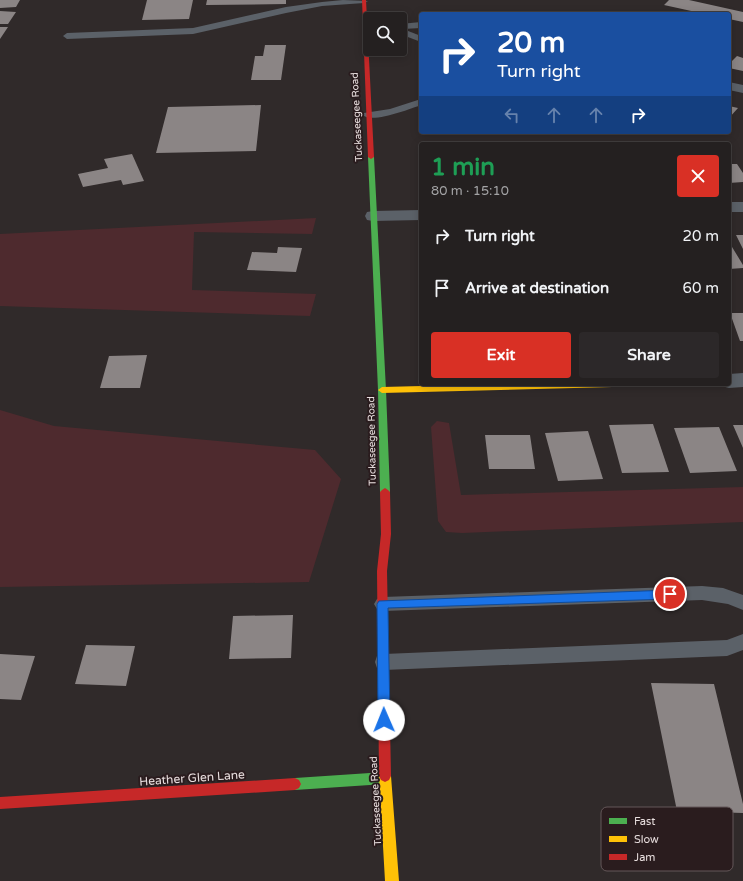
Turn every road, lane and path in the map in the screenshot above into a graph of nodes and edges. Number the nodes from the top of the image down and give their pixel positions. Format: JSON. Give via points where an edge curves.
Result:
{"nodes":[{"id":1,"x":364,"y":0,"type":"edge"},
{"id":2,"x":365,"y":12,"type":"edge"},
{"id":3,"x":419,"y":26,"type":"edge"},
{"id":4,"x":407,"y":27,"type":"edge"},
{"id":5,"x":407,"y":34,"type":"edge"},
{"id":6,"x":67,"y":36,"type":"dead end"},
{"id":7,"x":419,"y":39,"type":"edge"},
{"id":8,"x":367,"y":56,"type":"edge"},
{"id":9,"x":731,"y":86,"type":"edge"},
{"id":10,"x":743,"y":89,"type":"edge"},
{"id":11,"x":419,"y":103,"type":"edge"},
{"id":12,"x":368,"y":115,"type":"junction"},
{"id":13,"x":743,"y":207,"type":"edge"},
{"id":14,"x":731,"y":208,"type":"edge"},
{"id":15,"x":419,"y":215,"type":"edge"},
{"id":16,"x":373,"y":216,"type":"junction"},
{"id":17,"x":743,"y":380,"type":"edge"},
{"id":18,"x":731,"y":381,"type":"edge"},
{"id":19,"x":535,"y":386,"type":"edge"},
{"id":20,"x":382,"y":390,"type":"junction"},
{"id":21,"x":743,"y":603,"type":"edge"},
{"id":22,"x":383,"y":604,"type":"junction"},
{"id":23,"x":743,"y":642,"type":"edge"},
{"id":24,"x":384,"y":662,"type":"junction"},
{"id":25,"x":385,"y":778,"type":"junction"},
{"id":26,"x":0,"y":803,"type":"edge"},
{"id":27,"x":392,"y":881,"type":"edge"}],
"edges":[{"from":1,"to":2,"type":"street","name":"Tuckaseegee Road"},
{"from":1,"to":6,"type":"lane","via":[[286,10],[193,31]]},
{"from":3,"to":4,"type":"lane"},
{"from":5,"to":7,"type":"lane"},
{"from":8,"to":12,"type":"street","name":"Tuckaseegee Road"},
{"from":9,"to":10,"type":"street"},
{"from":11,"to":12,"type":"lane","via":[[391,112]]},
{"from":12,"to":16,"type":"street","name":"Tuckaseegee Road"},
{"from":13,"to":14,"type":"street"},
{"from":15,"to":16,"type":"street"},
{"from":16,"to":20,"type":"street","name":"Tuckaseegee Road"},
{"from":17,"to":18,"type":"street"},
{"from":19,"to":20,"type":"street"},
{"from":20,"to":22,"type":"street","name":"Tuckaseegee Road","via":[[386,534],[382,571]]},
{"from":21,"to":22,"type":"lane","via":[[729,596],[702,593]]},
{"from":22,"to":24,"type":"street","name":"Tuckaseegee Road"},
{"from":23,"to":24,"type":"lane","via":[[727,648]]},
{"from":24,"to":25,"type":"street","name":"Tuckaseegee Road"},
{"from":25,"to":26,"type":"street","name":"Heather Glen Lane"},
{"from":25,"to":27,"type":"street","name":"Tuckaseegee Road"}]}
